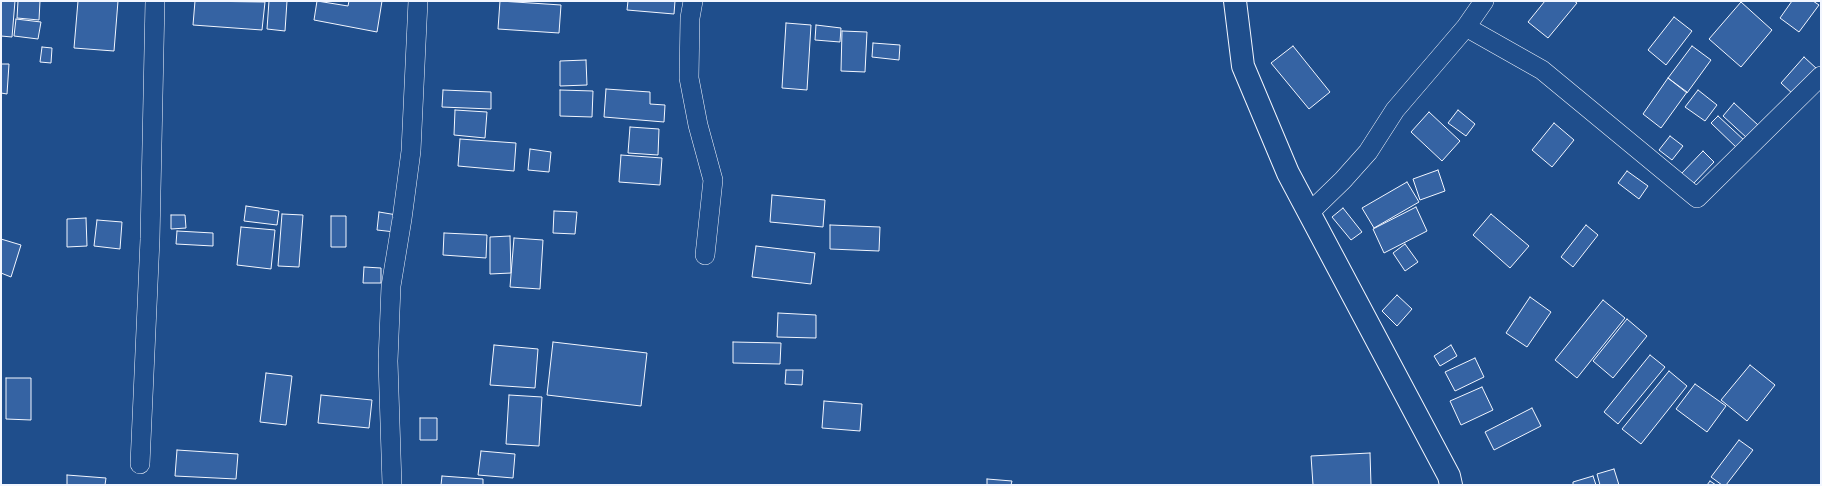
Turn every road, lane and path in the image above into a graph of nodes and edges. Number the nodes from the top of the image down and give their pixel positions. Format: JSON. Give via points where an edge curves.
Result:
{"nodes":[{"id":1,"x":155,"y":1,"type":"edge"},
{"id":2,"x":418,"y":1,"type":"edge"},
{"id":3,"x":693,"y":1,"type":"edge"},
{"id":4,"x":1235,"y":1,"type":"edge"},
{"id":5,"x":1484,"y":1,"type":"edge"},
{"id":6,"x":1466,"y":27,"type":"junction"},
{"id":7,"x":1821,"y":76,"type":"edge"},
{"id":8,"x":1309,"y":213,"type":"junction"},
{"id":9,"x":705,"y":255,"type":"dead end"},
{"id":10,"x":140,"y":464,"type":"dead end"},
{"id":11,"x":392,"y":485,"type":"edge"},
{"id":12,"x":1451,"y":485,"type":"edge"}],
"edges":[{"from":1,"to":10,"type":"street","via":[[150,238]]},
{"from":2,"to":11,"type":"street","via":[[411,151],[391,286],[388,362]]},
{"from":3,"to":9,"type":"street","via":[[690,18],[689,78],[698,125],[713,180]]},
{"from":4,"to":8,"type":"street","via":[[1243,66],[1288,172]]},
{"from":5,"to":6,"type":"street"},
{"from":6,"to":7,"type":"street","via":[[1542,70],[1698,198]]},
{"from":6,"to":8,"type":"street","via":[[1395,110],[1368,152]]},
{"from":8,"to":12,"type":"street","via":[[1449,476]]}]}
